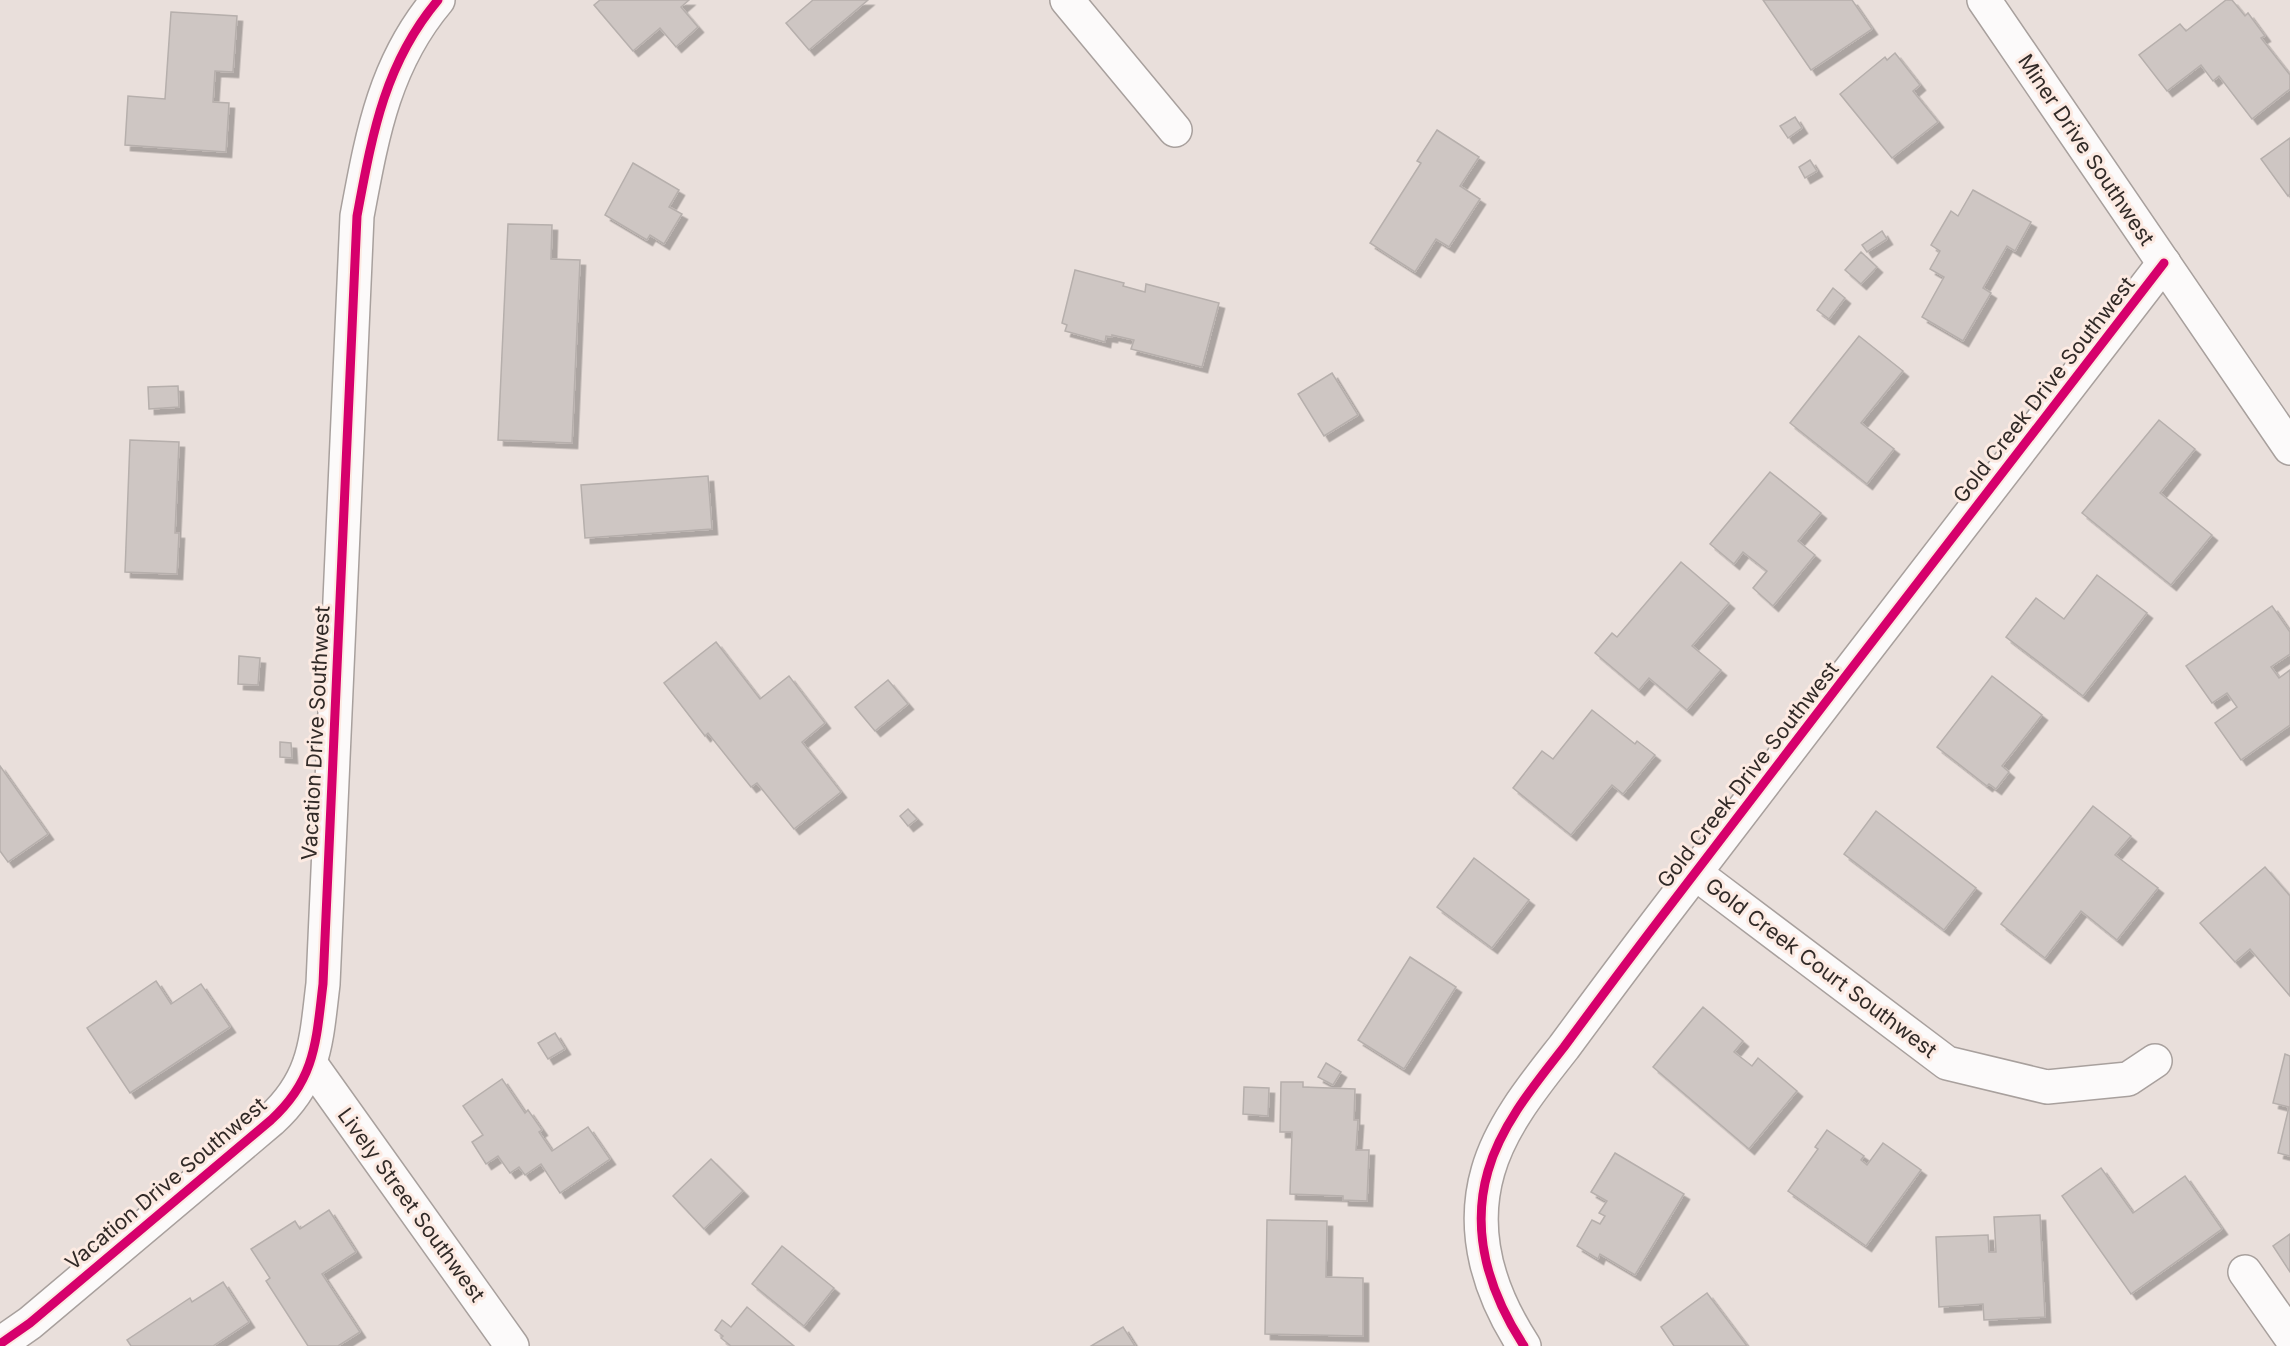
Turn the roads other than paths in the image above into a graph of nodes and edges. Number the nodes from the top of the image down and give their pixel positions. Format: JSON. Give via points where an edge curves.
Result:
{"nodes":[{"id":1,"x":438,"y":0,"type":"edge"},
{"id":2,"x":1068,"y":0,"type":"edge"},
{"id":3,"x":1984,"y":0,"type":"edge"},
{"id":4,"x":1175,"y":130,"type":"dead end"},
{"id":5,"x":2164,"y":263,"type":"junction"},
{"id":6,"x":2290,"y":448,"type":"edge"},
{"id":7,"x":1695,"y":873,"type":"junction"},
{"id":8,"x":2155,"y":1060,"type":"dead end"},
{"id":9,"x":310,"y":1063,"type":"junction"},
{"id":10,"x":2245,"y":1272,"type":"dead end"},
{"id":11,"x":2290,"y":1336,"type":"edge"},
{"id":12,"x":0,"y":1344,"type":"edge"},
{"id":13,"x":512,"y":1346,"type":"edge"},
{"id":14,"x":1524,"y":1346,"type":"edge"}],
"edges":[{"from":1,"to":9,"type":"street","name":"Vacation Drive Southwest","via":[[404,48],[380,109],[357,216],[323,984]]},
{"from":2,"to":4,"type":"street"},
{"from":3,"to":5,"type":"street","name":"Miner Drive Southwest"},
{"from":5,"to":6,"type":"street","name":"Miner Drive Southwest"},
{"from":5,"to":7,"type":"street","name":"Gold Creek Drive Southwest"},
{"from":7,"to":8,"type":"street","name":"Gold Creek Court Southwest","via":[[1947,1063],[2048,1088],[2128,1078]]},
{"from":7,"to":14,"type":"street","name":"Gold Creek Drive Southwest","via":[[1514,1113],[1488,1170],[1480,1213],[1483,1250],[1498,1299]]},
{"from":9,"to":12,"type":"street","name":"Vacation Drive Southwest","via":[[288,1104],[277,1115]]},
{"from":9,"to":13,"type":"street","name":"Lively Street Southwest"},
{"from":10,"to":11,"type":"street"}]}
